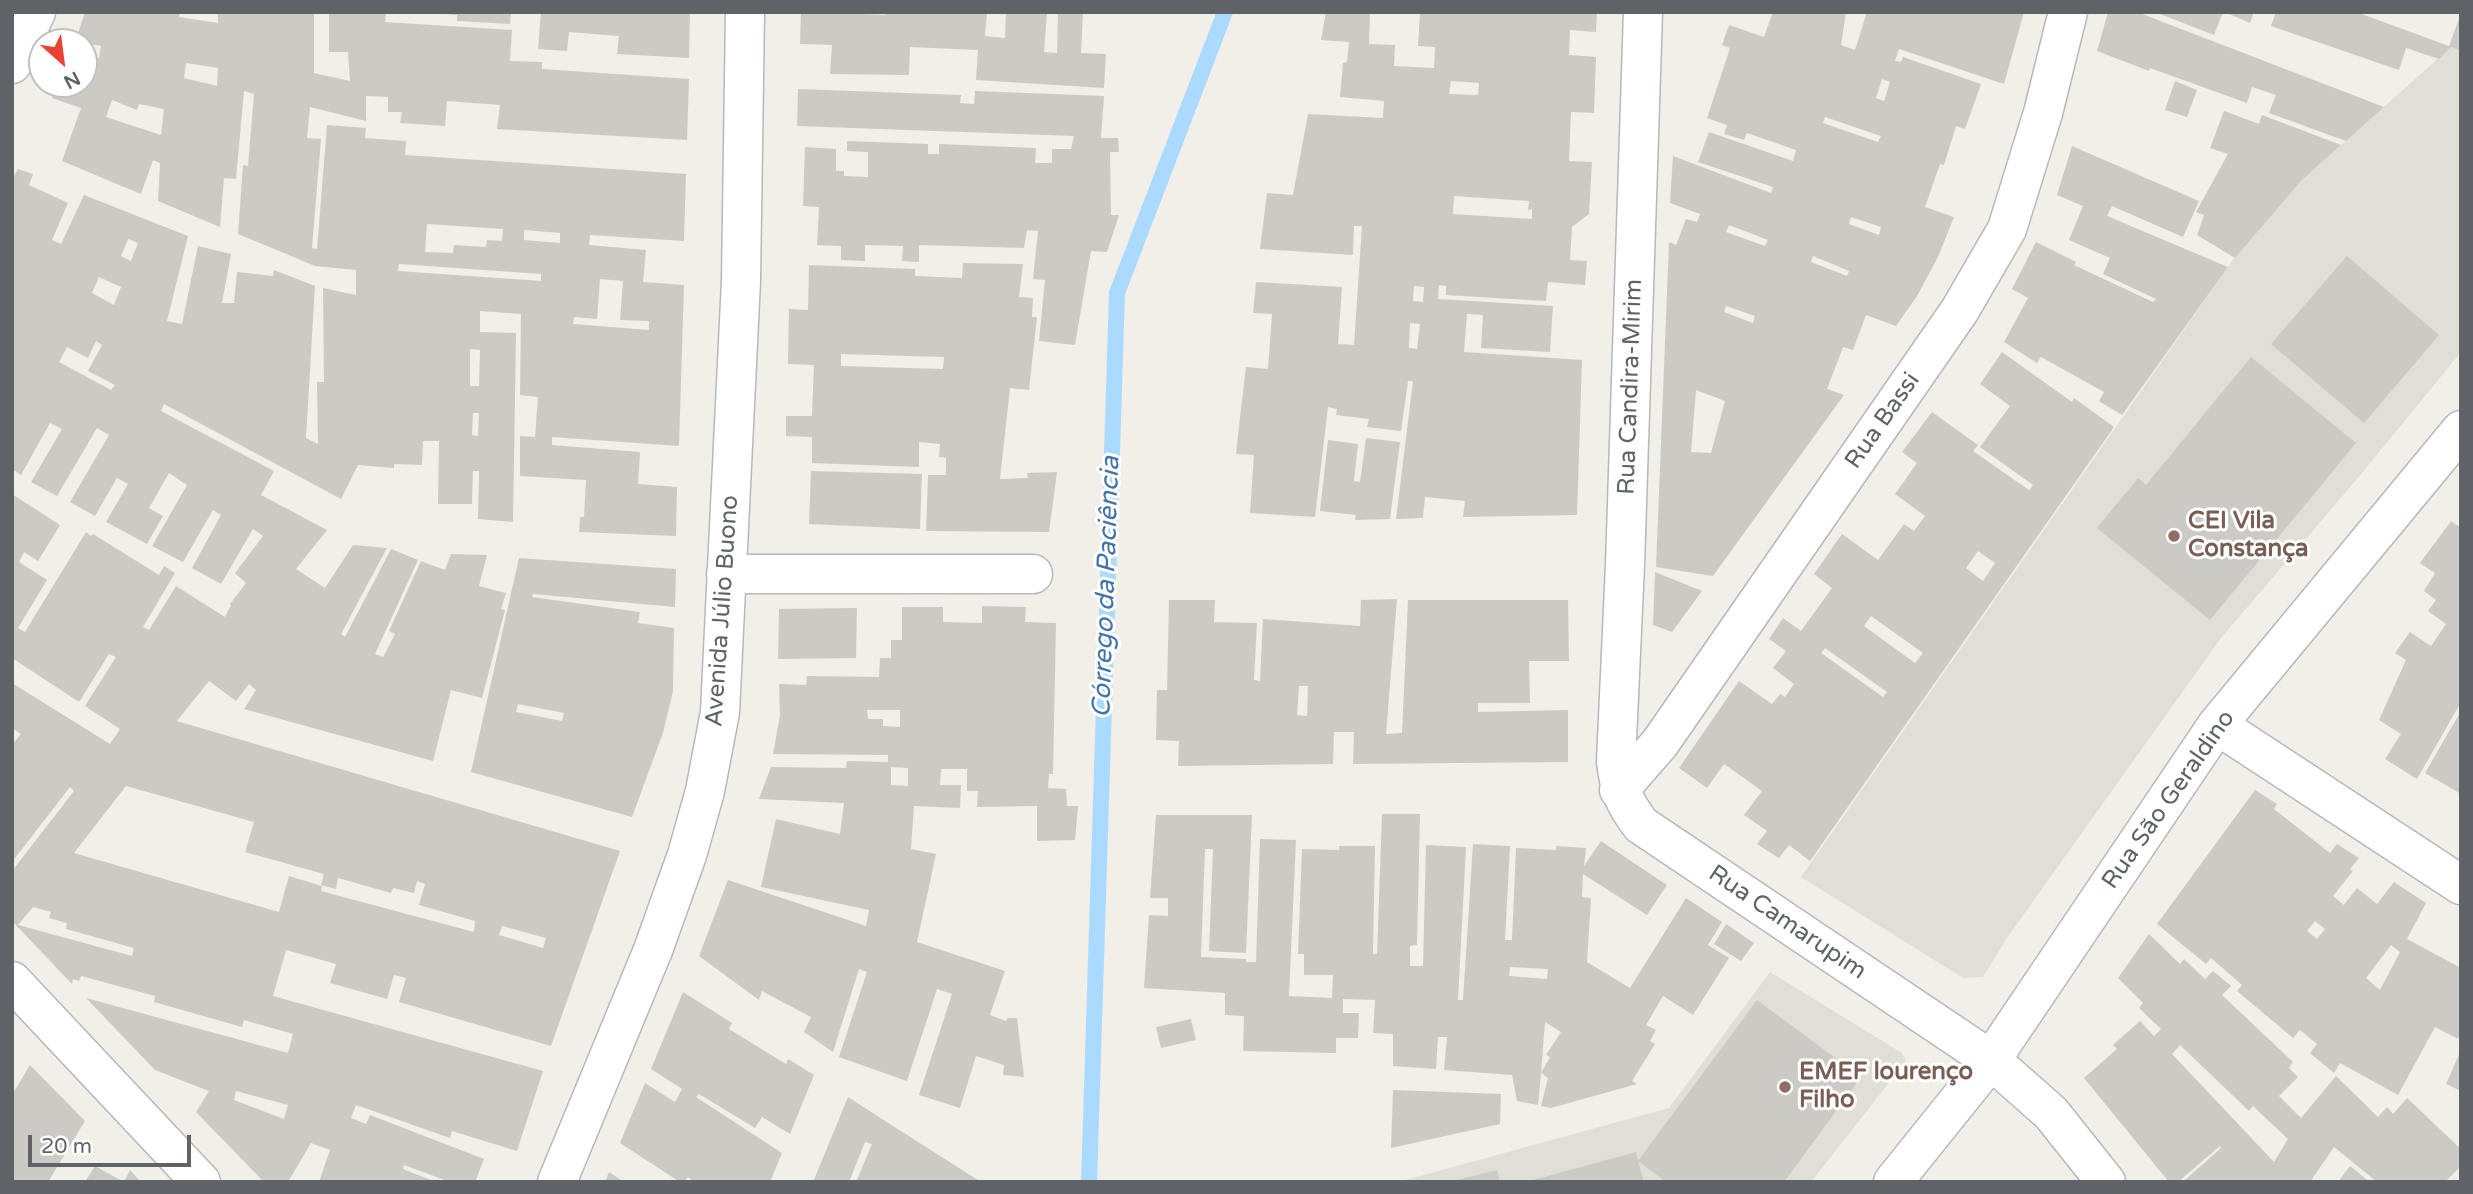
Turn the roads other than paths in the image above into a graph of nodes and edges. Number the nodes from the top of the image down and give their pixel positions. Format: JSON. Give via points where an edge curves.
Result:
{"nodes":[{"id":1,"x":36,"y":12,"type":"edge"},
{"id":2,"x":745,"y":12,"type":"edge"},
{"id":3,"x":1643,"y":12,"type":"edge"},
{"id":4,"x":2068,"y":12,"type":"edge"},
{"id":5,"x":12,"y":64,"type":"edge"},
{"id":6,"x":2461,"y":430,"type":"edge"},
{"id":7,"x":726,"y":574,"type":"junction"},
{"id":8,"x":1033,"y":575,"type":"dead end"},
{"id":9,"x":2217,"y":725,"type":"junction"},
{"id":10,"x":1618,"y":776,"type":"junction"},
{"id":11,"x":2461,"y":885,"type":"edge"},
{"id":12,"x":12,"y":981,"type":"edge"},
{"id":13,"x":1991,"y":1060,"type":"junction"},
{"id":14,"x":201,"y":1182,"type":"edge"},
{"id":15,"x":557,"y":1182,"type":"edge"},
{"id":16,"x":1893,"y":1182,"type":"edge"},
{"id":17,"x":2106,"y":1182,"type":"edge"}],
"edges":[{"from":1,"to":5,"type":"street"},
{"from":2,"to":7,"type":"street","name":"Avenida Júlio Buono","via":[[741,281]]},
{"from":3,"to":10,"type":"street","name":"Rua Candira-Mirim"},
{"from":4,"to":10,"type":"street","name":"Rua Bassi","via":[[2007,229],[1960,310],[1668,731],[1633,776]]},
{"from":6,"to":9,"type":"street","name":"Rua São Geraldino"},
{"from":7,"to":8,"type":"street"},
{"from":7,"to":15,"type":"street","name":"Avenida Júlio Buono","via":[[720,712],[705,791],[653,950]]},
{"from":9,"to":11,"type":"street"},
{"from":9,"to":13,"type":"street","name":"Rua São Geraldino"},
{"from":10,"to":13,"type":"street","name":"Rua Camarupim","via":[[1627,806],[1641,825]]},
{"from":12,"to":14,"type":"street"},
{"from":13,"to":16,"type":"street","name":"Rua São Geraldino"},
{"from":13,"to":17,"type":"street","name":"Rua Camarupim","via":[[2051,1113]]}]}
